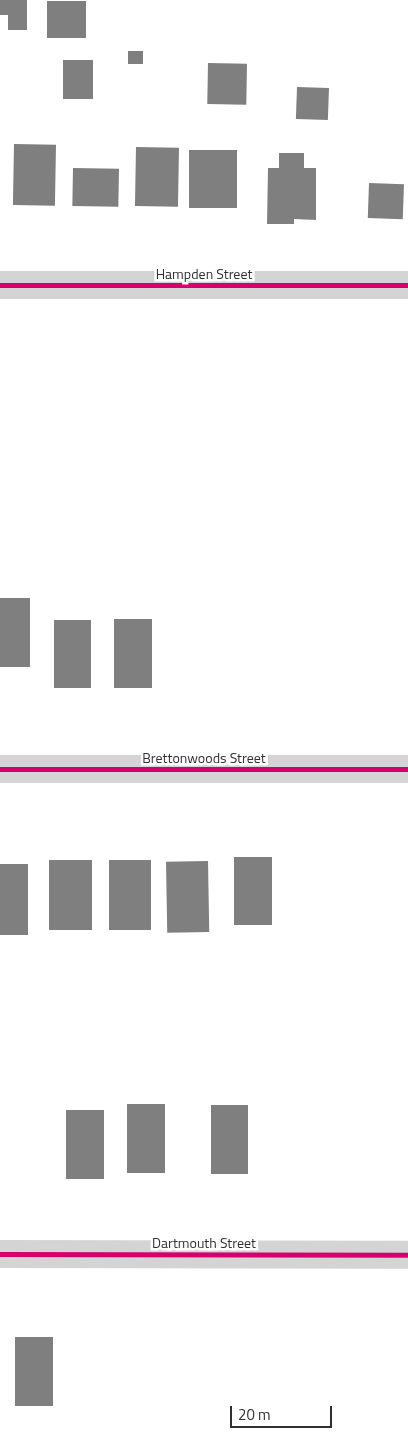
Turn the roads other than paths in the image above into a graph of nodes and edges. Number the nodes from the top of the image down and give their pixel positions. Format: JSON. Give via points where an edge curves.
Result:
{"nodes":[{"id":1,"x":0,"y":285,"type":"edge"},
{"id":2,"x":408,"y":285,"type":"edge"},
{"id":3,"x":0,"y":769,"type":"edge"},
{"id":4,"x":408,"y":769,"type":"edge"},
{"id":5,"x":0,"y":1254,"type":"edge"},
{"id":6,"x":408,"y":1255,"type":"edge"}],
"edges":[{"from":1,"to":2,"type":"street","name":"Hampden Street"},
{"from":3,"to":4,"type":"street","name":"Brettonwoods Street"},
{"from":5,"to":6,"type":"street","name":"Dartmouth Street"}]}
